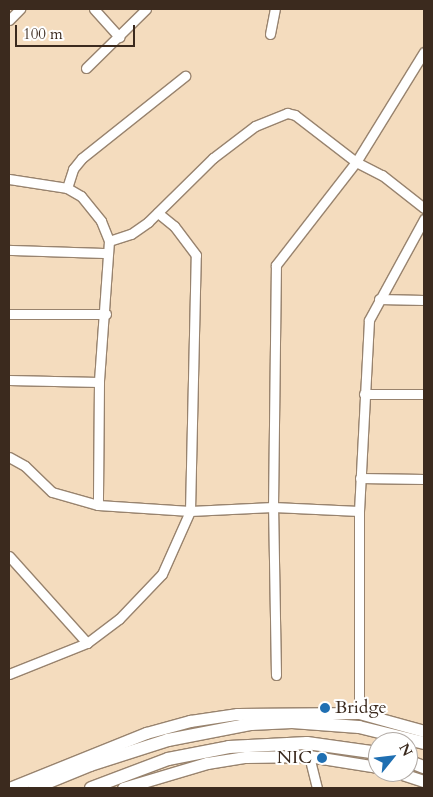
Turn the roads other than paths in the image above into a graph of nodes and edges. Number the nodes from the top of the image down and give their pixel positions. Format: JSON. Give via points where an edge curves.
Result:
{"nodes":[{"id":1,"x":20,"y":9,"type":"edge"},
{"id":2,"x":94,"y":9,"type":"edge"},
{"id":3,"x":146,"y":9,"type":"edge"},
{"id":4,"x":274,"y":9,"type":"edge"},
{"id":5,"x":9,"y":20,"type":"edge"},
{"id":6,"x":270,"y":34,"type":"dead end"},
{"id":7,"x":119,"y":37,"type":"junction"},
{"id":8,"x":424,"y":52,"type":"edge"},
{"id":9,"x":86,"y":68,"type":"dead end"},
{"id":10,"x":185,"y":76,"type":"dead end"},
{"id":11,"x":356,"y":162,"type":"junction"},
{"id":12,"x":9,"y":180,"type":"edge"},
{"id":13,"x":67,"y":188,"type":"junction"},
{"id":14,"x":424,"y":208,"type":"edge"},
{"id":15,"x":158,"y":213,"type":"junction"},
{"id":16,"x":424,"y":219,"type":"edge"},
{"id":17,"x":109,"y":242,"type":"junction"},
{"id":18,"x":9,"y":250,"type":"edge"},
{"id":19,"x":107,"y":253,"type":"junction"},
{"id":20,"x":379,"y":298,"type":"junction"},
{"id":21,"x":424,"y":300,"type":"edge"},
{"id":22,"x":9,"y":314,"type":"edge"},
{"id":23,"x":106,"y":314,"type":"junction"},
{"id":24,"x":9,"y":380,"type":"edge"},
{"id":25,"x":99,"y":382,"type":"junction"},
{"id":26,"x":364,"y":394,"type":"junction"},
{"id":27,"x":424,"y":394,"type":"edge"},
{"id":28,"x":9,"y":457,"type":"edge"},
{"id":29,"x":360,"y":478,"type":"junction"},
{"id":30,"x":424,"y":480,"type":"edge"},
{"id":31,"x":98,"y":505,"type":"junction"},
{"id":32,"x":273,"y":507,"type":"junction"},
{"id":33,"x":190,"y":511,"type":"junction"},
{"id":34,"x":359,"y":511,"type":"junction"},
{"id":35,"x":9,"y":556,"type":"edge"},
{"id":36,"x":87,"y":643,"type":"junction"},
{"id":37,"x":9,"y":674,"type":"edge"},
{"id":38,"x":276,"y":675,"type":"dead end"},
{"id":39,"x":359,"y":713,"type":"junction"},
{"id":40,"x":424,"y":731,"type":"edge"},
{"id":41,"x":424,"y":744,"type":"edge"},
{"id":42,"x":368,"y":752,"type":"edge"},
{"id":43,"x":309,"y":756,"type":"junction"},
{"id":44,"x":368,"y":765,"type":"edge"},
{"id":45,"x":9,"y":788,"type":"edge"},
{"id":46,"x":34,"y":788,"type":"edge"},
{"id":47,"x":91,"y":788,"type":"edge"},
{"id":48,"x":123,"y":788,"type":"edge"},
{"id":49,"x":317,"y":788,"type":"edge"}],
"edges":[{"from":1,"to":5,"type":"street"},
{"from":2,"to":7,"type":"street"},
{"from":3,"to":7,"type":"street"},
{"from":4,"to":6,"type":"street"},
{"from":7,"to":9,"type":"street"},
{"from":8,"to":11,"type":"street"},
{"from":10,"to":13,"type":"street","via":[[82,158],[73,169]]},
{"from":11,"to":14,"type":"street","via":[[382,175]]},
{"from":11,"to":15,"type":"street","via":[[295,115],[282,114],[255,126],[213,158]]},
{"from":11,"to":32,"type":"street","via":[[276,265]]},
{"from":12,"to":13,"type":"street"},
{"from":13,"to":17,"type":"street","via":[[81,196],[94,210]]},
{"from":15,"to":17,"type":"street","via":[[131,234]]},
{"from":15,"to":33,"type":"street","via":[[174,226],[196,254]]},
{"from":16,"to":20,"type":"street"},
{"from":17,"to":19,"type":"street"},
{"from":18,"to":19,"type":"street"},
{"from":19,"to":23,"type":"street"},
{"from":20,"to":21,"type":"street"},
{"from":20,"to":26,"type":"street","via":[[369,320]]},
{"from":22,"to":23,"type":"street"},
{"from":23,"to":25,"type":"street"},
{"from":24,"to":25,"type":"street"},
{"from":25,"to":31,"type":"street"},
{"from":26,"to":27,"type":"street"},
{"from":26,"to":29,"type":"street"},
{"from":28,"to":31,"type":"street","via":[[26,466],[52,492]]},
{"from":29,"to":30,"type":"street"},
{"from":29,"to":34,"type":"street"},
{"from":31,"to":33,"type":"street"},
{"from":32,"to":33,"type":"street"},
{"from":32,"to":34,"type":"street"},
{"from":32,"to":38,"type":"street"},
{"from":33,"to":36,"type":"street","via":[[162,574],[119,619]]},
{"from":34,"to":39,"type":"street"},
{"from":35,"to":36,"type":"street"},
{"from":36,"to":37,"type":"street"},
{"from":39,"to":40,"type":"street"},
{"from":39,"to":45,"type":"street","via":[[281,711],[190,721],[87,754]]},
{"from":41,"to":46,"type":"main road","via":[[359,727],[292,722],[252,724],[168,740],[90,765]]},
{"from":42,"to":47,"type":"main road","via":[[307,743],[228,746],[168,759]]},
{"from":43,"to":44,"type":"street"},
{"from":43,"to":48,"type":"street","via":[[246,757],[207,763]]},
{"from":43,"to":49,"type":"street"}]}
